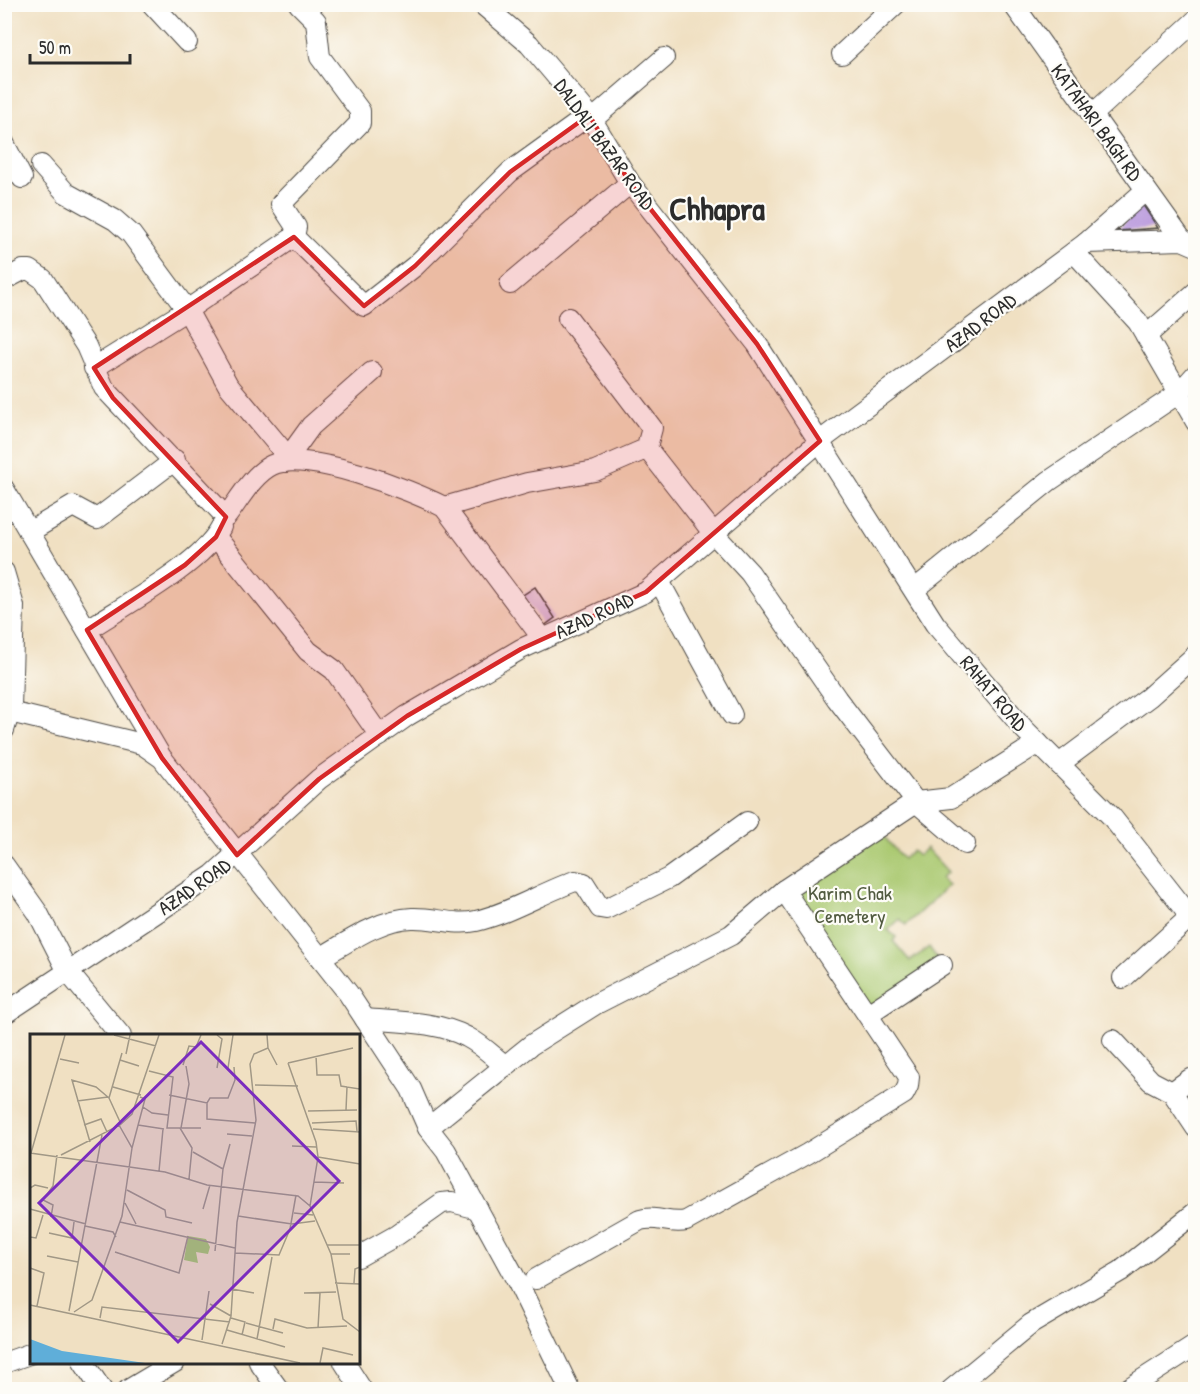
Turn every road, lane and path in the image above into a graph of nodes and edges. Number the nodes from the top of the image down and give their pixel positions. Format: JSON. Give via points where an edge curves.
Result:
{"nodes":[{"id":1,"x":152,"y":4,"type":"edge"},
{"id":2,"x":299,"y":4,"type":"edge"},
{"id":3,"x":482,"y":4,"type":"edge"},
{"id":4,"x":896,"y":4,"type":"edge"},
{"id":5,"x":1013,"y":4,"type":"edge"},
{"id":6,"x":1196,"y":20,"type":"edge"},
{"id":7,"x":187,"y":42,"type":"dead end"},
{"id":8,"x":842,"y":54,"type":"dead end"},
{"id":9,"x":664,"y":58,"type":"dead end"},
{"id":10,"x":1092,"y":115,"type":"junction"},
{"id":11,"x":591,"y":117,"type":"junction"},
{"id":12,"x":4,"y":143,"type":"edge"},
{"id":13,"x":41,"y":165,"type":"dead end"},
{"id":14,"x":22,"y":178,"type":"dead end"},
{"id":15,"x":630,"y":183,"type":"junction"},
{"id":16,"x":1146,"y":190,"type":"junction"},
{"id":17,"x":294,"y":237,"type":"junction"},
{"id":18,"x":1189,"y":243,"type":"edge"},
{"id":19,"x":1080,"y":248,"type":"junction"},
{"id":20,"x":4,"y":280,"type":"edge"},
{"id":21,"x":510,"y":284,"type":"dead end"},
{"id":22,"x":1196,"y":292,"type":"edge"},
{"id":23,"x":187,"y":310,"type":"junction"},
{"id":24,"x":568,"y":318,"type":"dead end"},
{"id":25,"x":1146,"y":336,"type":"junction"},
{"id":26,"x":94,"y":368,"type":"junction"},
{"id":27,"x":372,"y":372,"type":"dead end"},
{"id":28,"x":1196,"y":374,"type":"edge"},
{"id":29,"x":1179,"y":393,"type":"junction"},
{"id":30,"x":1196,"y":422,"type":"edge"},
{"id":31,"x":820,"y":441,"type":"junction"},
{"id":32,"x":646,"y":450,"type":"junction"},
{"id":33,"x":175,"y":460,"type":"junction"},
{"id":34,"x":286,"y":460,"type":"junction"},
{"id":35,"x":4,"y":489,"type":"edge"},
{"id":36,"x":444,"y":507,"type":"junction"},
{"id":37,"x":226,"y":517,"type":"junction"},
{"id":38,"x":30,"y":532,"type":"junction"},
{"id":39,"x":714,"y":534,"type":"junction"},
{"id":40,"x":216,"y":537,"type":"junction"},
{"id":41,"x":4,"y":572,"type":"edge"},
{"id":42,"x":659,"y":581,"type":"junction"},
{"id":43,"x":914,"y":590,"type":"junction"},
{"id":44,"x":87,"y":630,"type":"junction"},
{"id":45,"x":543,"y":639,"type":"junction"},
{"id":46,"x":1196,"y":656,"type":"edge"},
{"id":47,"x":8,"y":710,"type":"edge"},
{"id":48,"x":732,"y":715,"type":"dead end"},
{"id":49,"x":380,"y":736,"type":"junction"},
{"id":50,"x":1038,"y":744,"type":"junction"},
{"id":51,"x":162,"y":758,"type":"junction"},
{"id":52,"x":1059,"y":764,"type":"junction"},
{"id":53,"x":916,"y":802,"type":"junction"},
{"id":54,"x":747,"y":822,"type":"dead end"},
{"id":55,"x":965,"y":844,"type":"dead end"},
{"id":56,"x":237,"y":855,"type":"junction"},
{"id":57,"x":4,"y":865,"type":"edge"},
{"id":58,"x":784,"y":890,"type":"junction"},
{"id":59,"x":1193,"y":920,"type":"edge"},
{"id":60,"x":320,"y":958,"type":"junction"},
{"id":61,"x":942,"y":965,"type":"dead end"},
{"id":62,"x":68,"y":972,"type":"junction"},
{"id":63,"x":1123,"y":978,"type":"dead end"},
{"id":64,"x":4,"y":1014,"type":"edge"},
{"id":65,"x":868,"y":1014,"type":"junction"},
{"id":66,"x":365,"y":1020,"type":"junction"},
{"id":67,"x":120,"y":1034,"type":"edge"},
{"id":68,"x":1113,"y":1040,"type":"dead end"},
{"id":69,"x":505,"y":1066,"type":"junction"},
{"id":70,"x":1196,"y":1079,"type":"edge"},
{"id":71,"x":1172,"y":1092,"type":"junction"},
{"id":72,"x":428,"y":1128,"type":"junction"},
{"id":73,"x":1196,"y":1128,"type":"edge"},
{"id":74,"x":478,"y":1209,"type":"junction"},
{"id":75,"x":1196,"y":1212,"type":"edge"},
{"id":76,"x":360,"y":1256,"type":"edge"},
{"id":77,"x":537,"y":1279,"type":"dead end"},
{"id":78,"x":1196,"y":1345,"type":"edge"},
{"id":79,"x":30,"y":1354,"type":"edge"},
{"id":80,"x":4,"y":1363,"type":"edge"},
{"id":81,"x":84,"y":1364,"type":"edge"},
{"id":82,"x":172,"y":1364,"type":"edge"},
{"id":83,"x":260,"y":1364,"type":"edge"},
{"id":84,"x":345,"y":1364,"type":"edge"},
{"id":85,"x":138,"y":1387,"type":"edge"},
{"id":86,"x":102,"y":1389,"type":"edge"},
{"id":87,"x":279,"y":1389,"type":"edge"},
{"id":88,"x":362,"y":1389,"type":"edge"},
{"id":89,"x":570,"y":1389,"type":"edge"},
{"id":90,"x":951,"y":1389,"type":"edge"},
{"id":91,"x":1126,"y":1389,"type":"edge"}],
"edges":[{"from":1,"to":7,"type":"street"},
{"from":2,"to":17,"type":"street","via":[[317,25],[320,57],[362,115],[357,128],[281,204],[296,227]]},
{"from":3,"to":11,"type":"street","name":"DALDALI BAZAR ROAD","via":[[529,44]]},
{"from":4,"to":8,"type":"street"},
{"from":5,"to":10,"type":"street","name":"KATAHARI BAGH RD"},
{"from":6,"to":10,"type":"street"},
{"from":9,"to":11,"type":"street"},
{"from":10,"to":16,"type":"street","name":"KATAHARI BAGH RD"},
{"from":11,"to":15,"type":"street","name":"DALDALI BAZAR ROAD"},
{"from":11,"to":17,"type":"street","via":[[510,172],[415,266],[364,306]]},
{"from":12,"to":14,"type":"street"},
{"from":13,"to":23,"type":"street","via":[[74,200],[124,227]]},
{"from":15,"to":21,"type":"street"},
{"from":15,"to":31,"type":"street","name":"DALDALI BAZAR ROAD","via":[[757,344]]},
{"from":16,"to":18,"type":"street","name":"KATAHARI BAGH RD"},
{"from":16,"to":19,"type":"street","name":"AZAD ROAD"},
{"from":17,"to":23,"type":"street"},
{"from":18,"to":19,"type":"street"},
{"from":19,"to":25,"type":"street"},
{"from":19,"to":31,"type":"street","name":"AZAD ROAD"},
{"from":20,"to":26,"type":"street","via":[[23,270],[43,279],[86,346]]},
{"from":22,"to":25,"type":"street"},
{"from":23,"to":26,"type":"street"},
{"from":23,"to":34,"type":"street","via":[[228,385]]},
{"from":24,"to":32,"type":"street","via":[[652,428]]},
{"from":25,"to":29,"type":"street"},
{"from":26,"to":33,"type":"street","via":[[113,398]]},
{"from":27,"to":34,"type":"street","via":[[311,426]]},
{"from":28,"to":29,"type":"street"},
{"from":29,"to":30,"type":"street"},
{"from":29,"to":43,"type":"street","via":[[1049,482]]},
{"from":31,"to":39,"type":"street","name":"AZAD ROAD"},
{"from":31,"to":43,"type":"street","name":"RAHAT ROAD"},
{"from":32,"to":36,"type":"street","via":[[595,471],[527,483]]},
{"from":32,"to":39,"type":"street","via":[[655,456]]},
{"from":33,"to":37,"type":"street"},
{"from":33,"to":38,"type":"street","via":[[97,519],[73,506]]},
{"from":34,"to":36,"type":"street","via":[[378,478]]},
{"from":34,"to":37,"type":"street","via":[[264,470]]},
{"from":35,"to":38,"type":"street"},
{"from":36,"to":45,"type":"street"},
{"from":37,"to":40,"type":"street"},
{"from":38,"to":44,"type":"street"},
{"from":39,"to":42,"type":"street","name":"AZAD ROAD"},
{"from":39,"to":53,"type":"street","via":[[750,573],[837,699]]},
{"from":40,"to":44,"type":"street","via":[[185,565]]},
{"from":40,"to":49,"type":"street","via":[[308,651],[334,669]]},
{"from":41,"to":47,"type":"street","via":[[14,606]]},
{"from":42,"to":45,"type":"street","name":"AZAD ROAD","via":[[646,592]]},
{"from":42,"to":48,"type":"street"},
{"from":43,"to":50,"type":"street","name":"RAHAT ROAD","via":[[935,624]]},
{"from":44,"to":51,"type":"street"},
{"from":45,"to":49,"type":"street","name":"AZAD ROAD"},
{"from":46,"to":52,"type":"street","via":[[1149,697]]},
{"from":47,"to":51,"type":"street","via":[[142,744]]},
{"from":49,"to":56,"type":"street","name":"AZAD ROAD","via":[[319,779]]},
{"from":50,"to":52,"type":"street","name":"RAHAT ROAD"},
{"from":50,"to":53,"type":"street","via":[[951,798]]},
{"from":51,"to":56,"type":"street"},
{"from":52,"to":59,"type":"street","name":"RAHAT ROAD","via":[[1111,816]]},
{"from":53,"to":55,"type":"street"},
{"from":53,"to":58,"type":"street"},
{"from":54,"to":60,"type":"street","via":[[669,878],[606,909],[600,908],[584,883],[575,881],[476,921],[413,918],[384,925]]},
{"from":56,"to":60,"type":"street"},
{"from":56,"to":62,"type":"street","name":"AZAD ROAD"},
{"from":57,"to":62,"type":"street","via":[[38,914]]},
{"from":58,"to":65,"type":"street"},
{"from":58,"to":69,"type":"street","via":[[731,935],[596,1004]]},
{"from":59,"to":63,"type":"street"},
{"from":60,"to":66,"type":"street"},
{"from":61,"to":65,"type":"street"},
{"from":62,"to":64,"type":"street","name":"AZAD ROAD"},
{"from":62,"to":67,"type":"street"},
{"from":65,"to":77,"type":"street","via":[[909,1077],[904,1094],[807,1154],[686,1221],[675,1224],[649,1217],[640,1220]]},
{"from":66,"to":69,"type":"street","via":[[453,1030],[469,1037]]},
{"from":66,"to":72,"type":"street","via":[[411,1089]]},
{"from":68,"to":71,"type":"street","via":[[1152,1081]]},
{"from":69,"to":72,"type":"street"},
{"from":70,"to":71,"type":"street"},
{"from":71,"to":73,"type":"street"},
{"from":72,"to":74,"type":"street","via":[[446,1150]]},
{"from":74,"to":76,"type":"street","via":[[442,1203]]},
{"from":74,"to":89,"type":"street"},
{"from":75,"to":90,"type":"street","via":[[1121,1271],[1031,1324]]},
{"from":78,"to":91,"type":"street"},
{"from":79,"to":80,"type":"street"},
{"from":81,"to":86,"type":"street"},
{"from":82,"to":85,"type":"street"},
{"from":83,"to":87,"type":"street"},
{"from":84,"to":88,"type":"street"}]}
